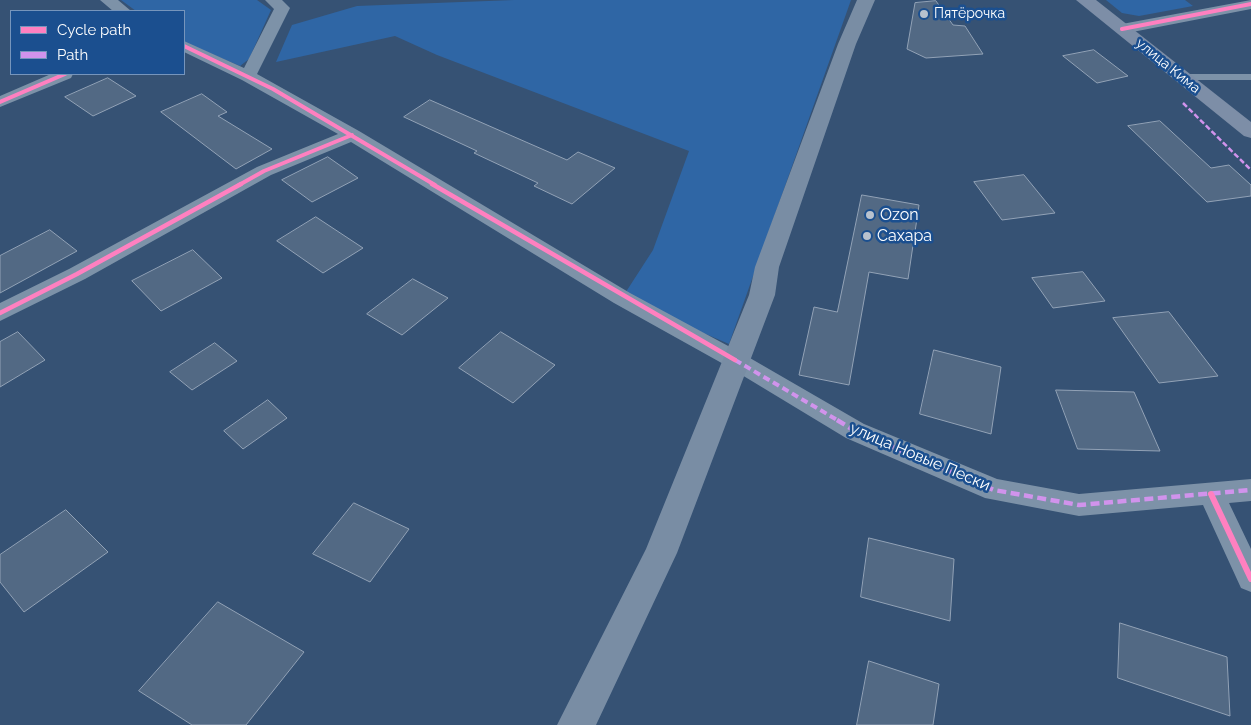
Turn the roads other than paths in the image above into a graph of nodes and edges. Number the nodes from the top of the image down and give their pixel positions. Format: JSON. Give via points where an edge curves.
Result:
{"nodes":[{"id":1,"x":108,"y":0,"type":"edge"},
{"id":2,"x":274,"y":0,"type":"edge"},
{"id":3,"x":866,"y":0,"type":"edge"},
{"id":4,"x":1085,"y":0,"type":"edge"},
{"id":5,"x":1251,"y":4,"type":"edge"},
{"id":6,"x":122,"y":10,"type":"edge"},
{"id":7,"x":1122,"y":29,"type":"junction"},
{"id":8,"x":185,"y":46,"type":"edge"},
{"id":9,"x":63,"y":75,"type":"edge"},
{"id":10,"x":248,"y":76,"type":"junction"},
{"id":11,"x":1182,"y":77,"type":"junction"},
{"id":12,"x":1251,"y":77,"type":"edge"},
{"id":13,"x":0,"y":102,"type":"edge"},
{"id":14,"x":1251,"y":132,"type":"edge"},
{"id":15,"x":352,"y":135,"type":"junction"},
{"id":16,"x":0,"y":313,"type":"edge"},
{"id":17,"x":735,"y":360,"type":"junction"},
{"id":18,"x":1251,"y":490,"type":"edge"},
{"id":19,"x":1211,"y":494,"type":"junction"},
{"id":20,"x":1251,"y":579,"type":"edge"},
{"id":21,"x":576,"y":725,"type":"edge"}],
"edges":[{"from":1,"to":6,"type":"street"},
{"from":2,"to":10,"type":"street","via":[[282,8]]},
{"from":3,"to":17,"type":"main road","via":[[770,258],[762,295]]},
{"from":4,"to":7,"type":"main road","name":"улица Кима"},
{"from":5,"to":7,"type":"street"},
{"from":7,"to":11,"type":"main road","name":"улица Кима"},
{"from":8,"to":10,"type":"street","name":"улица Новые Пески"},
{"from":9,"to":13,"type":"street"},
{"from":10,"to":15,"type":"street","name":"улица Новые Пески"},
{"from":11,"to":12,"type":"lane"},
{"from":11,"to":14,"type":"main road","name":"улица Кима"},
{"from":15,"to":16,"type":"street","via":[[264,171]]},
{"from":15,"to":17,"type":"street","name":"улица Новые Пески","via":[[622,298]]},
{"from":17,"to":19,"type":"street","name":"улица Новые Пески","via":[[854,431],[994,490],[1079,505]]},
{"from":17,"to":21,"type":"main road","via":[[661,553]]},
{"from":18,"to":19,"type":"street","name":"улица Новые Пески"},
{"from":19,"to":20,"type":"street"}]}
